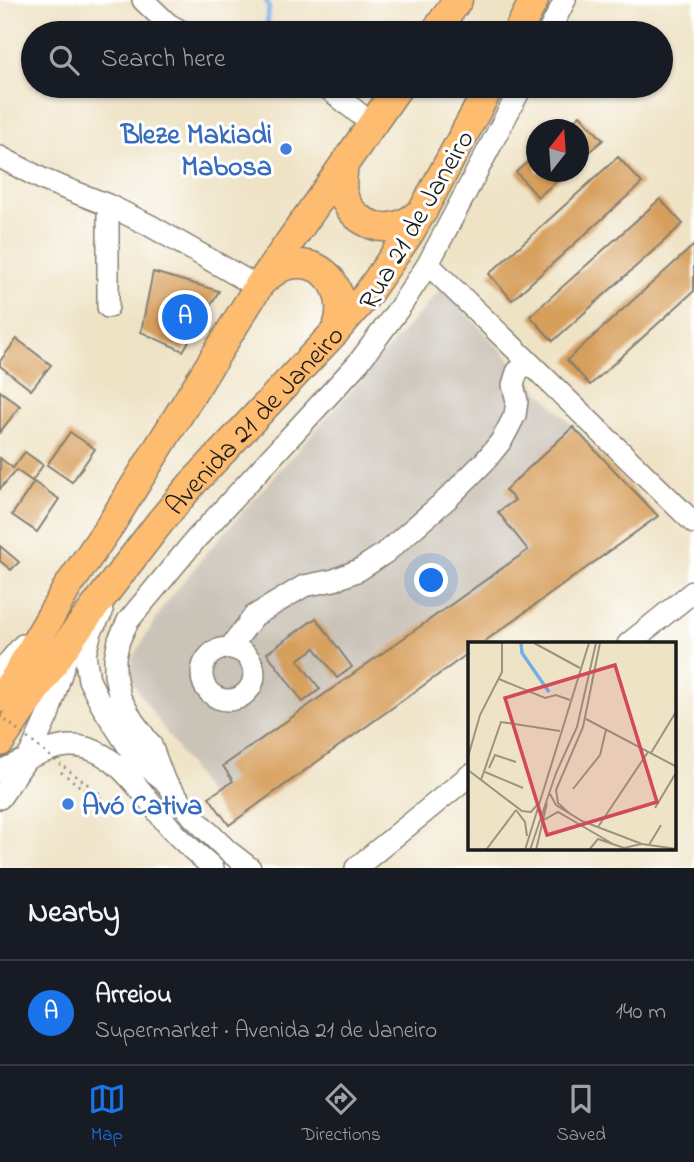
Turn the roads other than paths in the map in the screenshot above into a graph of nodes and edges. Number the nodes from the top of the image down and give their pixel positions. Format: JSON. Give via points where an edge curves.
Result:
{"nodes":[{"id":1,"x":143,"y":0,"type":"edge"},
{"id":2,"x":458,"y":0,"type":"edge"},
{"id":3,"x":534,"y":0,"type":"edge"},
{"id":4,"x":565,"y":0,"type":"edge"},
{"id":5,"x":165,"y":21,"type":"edge"},
{"id":6,"x":443,"y":21,"type":"edge"},
{"id":7,"x":523,"y":21,"type":"edge"},
{"id":8,"x":554,"y":21,"type":"edge"},
{"id":9,"x":340,"y":98,"type":"edge"},
{"id":10,"x":391,"y":98,"type":"edge"},
{"id":11,"x":484,"y":98,"type":"edge"},
{"id":12,"x":516,"y":98,"type":"edge"},
{"id":13,"x":373,"y":125,"type":"junction"},
{"id":14,"x":0,"y":157,"type":"edge"},
{"id":15,"x":344,"y":165,"type":"junction"},
{"id":16,"x":108,"y":205,"type":"junction"},
{"id":17,"x":423,"y":211,"type":"junction"},
{"id":18,"x":428,"y":264,"type":"junction"},
{"id":19,"x":261,"y":283,"type":"junction"},
{"id":20,"x":108,"y":307,"type":"dead end"},
{"id":21,"x":333,"y":334,"type":"junction"},
{"id":22,"x":528,"y":362,"type":"junction"},
{"id":23,"x":694,"y":523,"type":"edge"},
{"id":24,"x":135,"y":553,"type":"junction"},
{"id":25,"x":67,"y":588,"type":"junction"},
{"id":26,"x":694,"y":591,"type":"edge"},
{"id":27,"x":73,"y":635,"type":"junction"},
{"id":28,"x":630,"y":642,"type":"edge"},
{"id":29,"x":230,"y":648,"type":"dead end"},
{"id":30,"x":0,"y":672,"type":"edge"},
{"id":31,"x":0,"y":698,"type":"edge"},
{"id":32,"x":0,"y":742,"type":"edge"},
{"id":33,"x":25,"y":760,"type":"junction"},
{"id":34,"x":0,"y":771,"type":"edge"},
{"id":35,"x":468,"y":777,"type":"edge"},
{"id":36,"x":164,"y":780,"type":"junction"},
{"id":37,"x":0,"y":798,"type":"edge"},
{"id":38,"x":213,"y":868,"type":"edge"},
{"id":39,"x":250,"y":868,"type":"edge"},
{"id":40,"x":356,"y":868,"type":"edge"}],
"edges":[{"from":1,"to":5,"type":"street"},
{"from":2,"to":6,"type":"main road"},
{"from":3,"to":7,"type":"main road"},
{"from":4,"to":8,"type":"street"},
{"from":9,"to":13,"type":"street"},
{"from":10,"to":13,"type":"main road","name":"Avenida 21 de Janeiro"},
{"from":11,"to":17,"type":"main road","name":"Avenida 21 de Janeiro"},
{"from":12,"to":18,"type":"street","name":"Rua 21 de Janeiro"},
{"from":13,"to":15,"type":"main road","name":"Avenida 21 de Janeiro"},
{"from":14,"to":16,"type":"street"},
{"from":15,"to":17,"type":"main road","via":[[343,194],[348,207],[370,225],[397,226]]},
{"from":15,"to":19,"type":"main road","name":"Avenida 21 de Janeiro"},
{"from":16,"to":19,"type":"street"},
{"from":16,"to":20,"type":"street"},
{"from":17,"to":21,"type":"main road","name":"Avenida 21 de Janeiro","via":[[366,296]]},
{"from":18,"to":22,"type":"street"},
{"from":18,"to":36,"type":"street","name":"Rua 21 de Janeiro","via":[[359,362],[196,539],[128,621],[115,657],[120,698],[150,745]]},
{"from":19,"to":21,"type":"main road","via":[[290,265],[320,270],[339,293],[342,308]]},
{"from":19,"to":25,"type":"main road","name":"Avenida 21 de Janeiro"},
{"from":21,"to":24,"type":"main road","name":"Avenida 21 de Janeiro","via":[[191,485]]},
{"from":22,"to":23,"type":"street"},
{"from":22,"to":29,"type":"street","via":[[517,372],[515,415],[502,440],[447,499],[359,570],[304,586],[254,616]]},
{"from":24,"to":27,"type":"main road","name":"Avenida 21 de Janeiro"},
{"from":24,"to":36,"type":"street","via":[[91,631],[85,654],[89,680],[102,706],[135,757]]},
{"from":25,"to":30,"type":"street"},
{"from":25,"to":31,"type":"main road","name":"Avenida 21 de Janeiro"},
{"from":26,"to":28,"type":"street"},
{"from":27,"to":32,"type":"main road","name":"Avenida 21 de Janeiro"},
{"from":27,"to":33,"type":"street","via":[[48,715]]},
{"from":33,"to":34,"type":"street"},
{"from":33,"to":37,"type":"street"},
{"from":33,"to":38,"type":"street","via":[[71,746],[101,753]]},
{"from":35,"to":40,"type":"street"},
{"from":36,"to":39,"type":"street","via":[[193,817]]}]}
